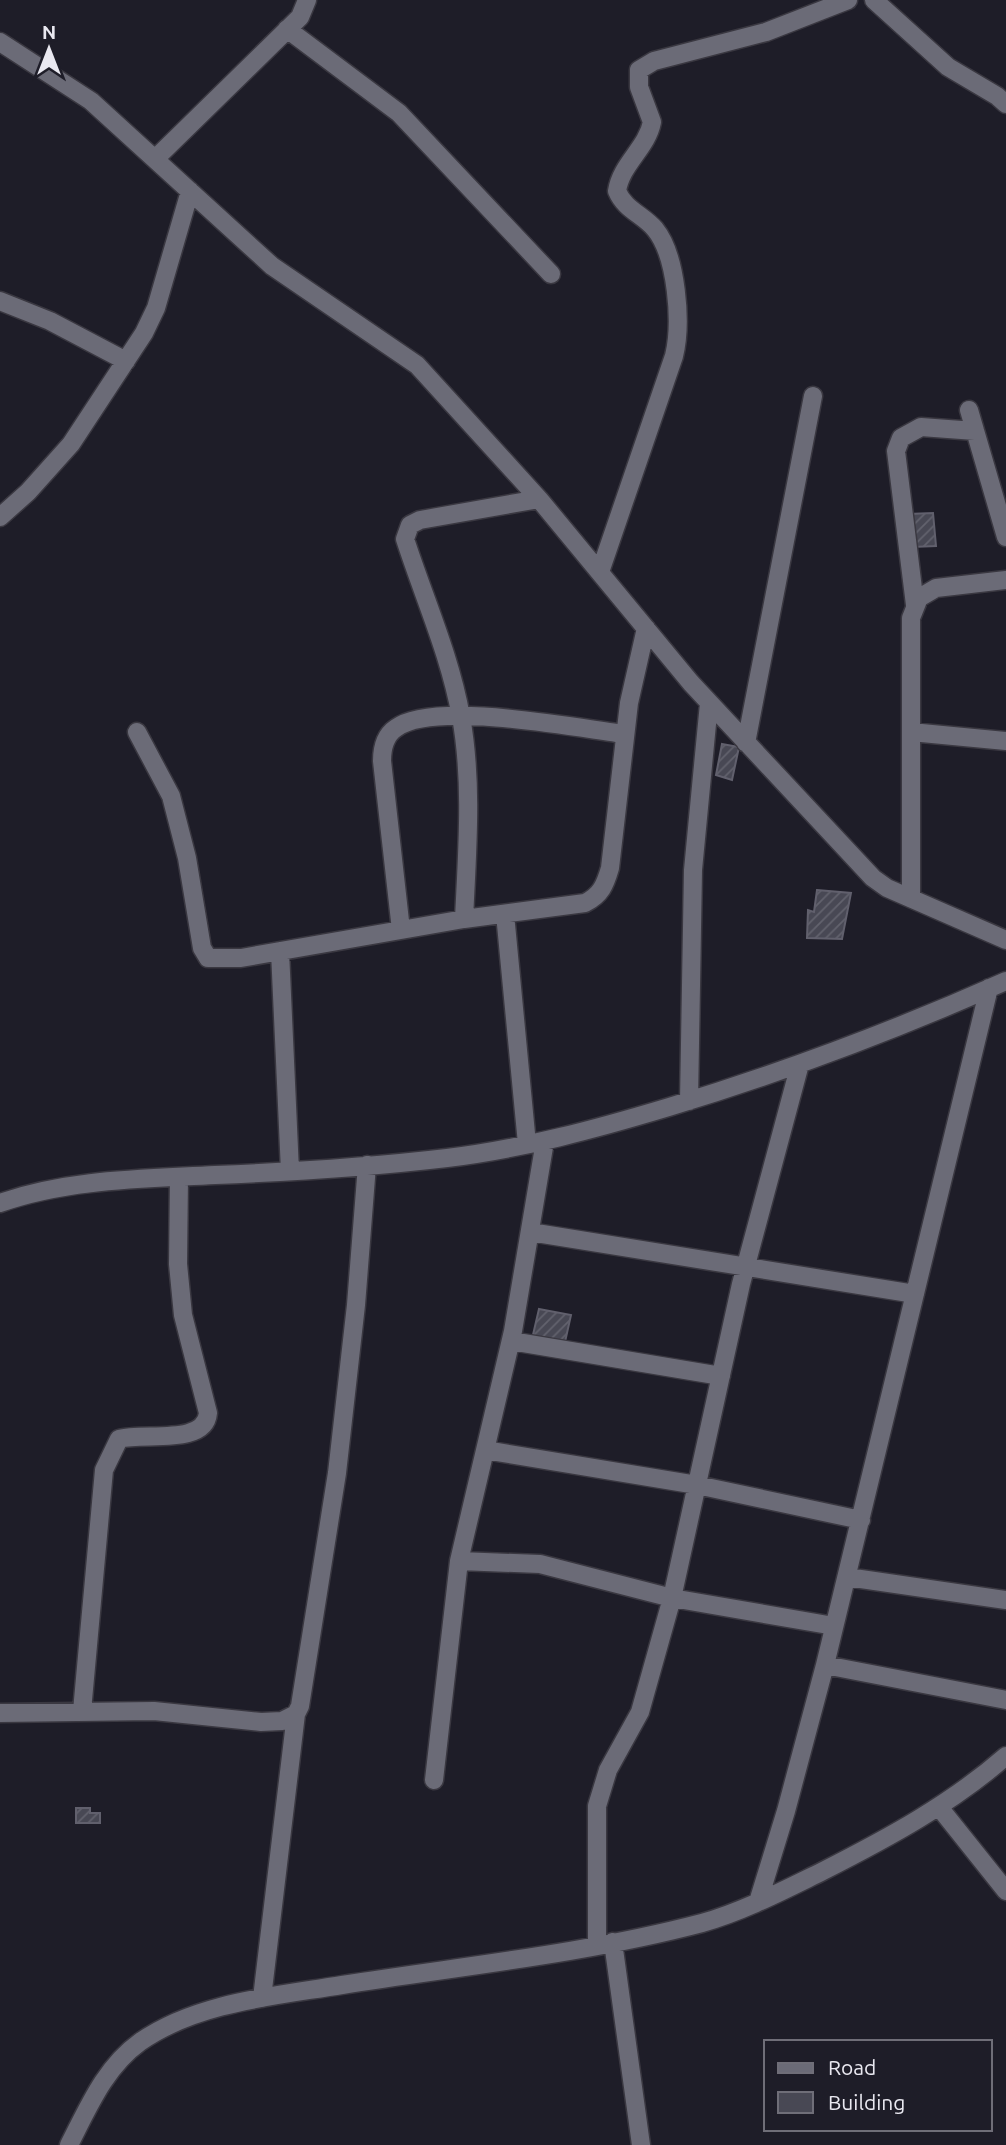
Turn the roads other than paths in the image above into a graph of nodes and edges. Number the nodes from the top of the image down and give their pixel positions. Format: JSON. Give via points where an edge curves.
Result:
{"nodes":[{"id":1,"x":307,"y":0,"type":"edge"},
{"id":2,"x":848,"y":0,"type":"edge"},
{"id":3,"x":874,"y":0,"type":"edge"},
{"id":4,"x":823,"y":4,"type":"edge"},
{"id":5,"x":287,"y":29,"type":"junction"},
{"id":6,"x":0,"y":42,"type":"edge"},
{"id":7,"x":1006,"y":104,"type":"edge"},
{"id":8,"x":155,"y":159,"type":"junction"},
{"id":9,"x":190,"y":191,"type":"junction"},
{"id":10,"x":551,"y":274,"type":"dead end"},
{"id":11,"x":0,"y":301,"type":"edge"},
{"id":12,"x":127,"y":361,"type":"junction"},
{"id":13,"x":813,"y":397,"type":"dead end"},
{"id":14,"x":969,"y":410,"type":"dead end"},
{"id":15,"x":975,"y":431,"type":"junction"},
{"id":16,"x":538,"y":499,"type":"junction"},
{"id":17,"x":0,"y":517,"type":"edge"},
{"id":18,"x":1006,"y":537,"type":"edge"},
{"id":19,"x":600,"y":572,"type":"junction"},
{"id":20,"x":1006,"y":580,"type":"edge"},
{"id":21,"x":915,"y":604,"type":"junction"},
{"id":22,"x":646,"y":628,"type":"junction"},
{"id":23,"x":709,"y":703,"type":"junction"},
{"id":24,"x":461,"y":714,"type":"junction"},
{"id":25,"x":138,"y":732,"type":"dead end"},
{"id":26,"x":911,"y":732,"type":"junction"},
{"id":27,"x":625,"y":734,"type":"junction"},
{"id":28,"x":1006,"y":741,"type":"edge"},
{"id":29,"x":746,"y":743,"type":"junction"},
{"id":30,"x":911,"y":898,"type":"junction"},
{"id":31,"x":505,"y":914,"type":"junction"},
{"id":32,"x":464,"y":919,"type":"junction"},
{"id":33,"x":401,"y":930,"type":"junction"},
{"id":34,"x":1006,"y":940,"type":"edge"},
{"id":35,"x":281,"y":951,"type":"junction"},
{"id":36,"x":1006,"y":981,"type":"edge"},
{"id":37,"x":989,"y":988,"type":"junction"},
{"id":38,"x":800,"y":1064,"type":"junction"},
{"id":39,"x":688,"y":1101,"type":"junction"},
{"id":40,"x":536,"y":1142,"type":"junction"},
{"id":41,"x":367,"y":1165,"type":"junction"},
{"id":42,"x":290,"y":1171,"type":"junction"},
{"id":43,"x":179,"y":1177,"type":"junction"},
{"id":44,"x":0,"y":1203,"type":"edge"},
{"id":45,"x":530,"y":1232,"type":"junction"},
{"id":46,"x":745,"y":1267,"type":"junction"},
{"id":47,"x":915,"y":1294,"type":"junction"},
{"id":48,"x":511,"y":1341,"type":"junction"},
{"id":49,"x":721,"y":1376,"type":"junction"},
{"id":50,"x":485,"y":1450,"type":"junction"},
{"id":51,"x":697,"y":1485,"type":"junction"},
{"id":52,"x":860,"y":1520,"type":"junction"},
{"id":53,"x":459,"y":1561,"type":"junction"},
{"id":54,"x":847,"y":1577,"type":"junction"},
{"id":55,"x":672,"y":1598,"type":"junction"},
{"id":56,"x":1006,"y":1600,"type":"edge"},
{"id":57,"x":834,"y":1626,"type":"junction"},
{"id":58,"x":825,"y":1665,"type":"junction"},
{"id":59,"x":1006,"y":1700,"type":"edge"},
{"id":60,"x":82,"y":1711,"type":"junction"},
{"id":61,"x":0,"y":1713,"type":"edge"},
{"id":62,"x":296,"y":1714,"type":"junction"},
{"id":63,"x":1006,"y":1756,"type":"edge"},
{"id":64,"x":434,"y":1780,"type":"dead end"},
{"id":65,"x":939,"y":1807,"type":"junction"},
{"id":66,"x":1006,"y":1891,"type":"edge"},
{"id":67,"x":758,"y":1902,"type":"junction"},
{"id":68,"x":605,"y":1944,"type":"junction"},
{"id":69,"x":262,"y":1998,"type":"junction"},
{"id":70,"x":69,"y":2145,"type":"edge"},
{"id":71,"x":641,"y":2145,"type":"edge"}],
"edges":[{"from":1,"to":5,"type":"street","via":[[306,9]]},
{"from":2,"to":4,"type":"street"},
{"from":3,"to":7,"type":"street","via":[[948,67]]},
{"from":4,"to":19,"type":"street","via":[[766,32],[654,61],[639,70],[639,86],[652,122],[646,140],[619,179],[617,191],[629,210],[652,225],[663,241],[679,324],[674,356]]},
{"from":5,"to":8,"type":"street"},
{"from":5,"to":10,"type":"street","via":[[399,113]]},
{"from":6,"to":8,"type":"street","via":[[91,102]]},
{"from":8,"to":9,"type":"street"},
{"from":9,"to":12,"type":"street","via":[[156,308]]},
{"from":9,"to":16,"type":"street","via":[[272,267],[417,365]]},
{"from":11,"to":12,"type":"street"},
{"from":12,"to":17,"type":"street","via":[[71,444]]},
{"from":13,"to":29,"type":"street"},
{"from":14,"to":15,"type":"street"},
{"from":15,"to":18,"type":"street"},
{"from":15,"to":21,"type":"street","via":[[921,427],[901,438],[896,452]]},
{"from":16,"to":19,"type":"street"},
{"from":16,"to":24,"type":"street","via":[[420,520],[407,531],[405,539],[444,649]]},
{"from":19,"to":22,"type":"street"},
{"from":20,"to":21,"type":"street","via":[[936,588],[925,591]]},
{"from":21,"to":26,"type":"street","via":[[911,618]]},
{"from":22,"to":23,"type":"street"},
{"from":22,"to":27,"type":"street"},
{"from":23,"to":29,"type":"street"},
{"from":23,"to":39,"type":"street","via":[[693,870]]},
{"from":24,"to":27,"type":"street"},
{"from":24,"to":32,"type":"street","via":[[467,790]]},
{"from":24,"to":33,"type":"street","via":[[420,719],[396,728],[382,750]]},
{"from":25,"to":35,"type":"street","via":[[170,796],[187,858],[202,948],[208,958]]},
{"from":26,"to":28,"type":"street"},
{"from":26,"to":30,"type":"street"},
{"from":27,"to":31,"type":"street","via":[[605,886],[585,903]]},
{"from":29,"to":30,"type":"street","via":[[861,867],[887,888]]},
{"from":30,"to":34,"type":"street"},
{"from":31,"to":32,"type":"street"},
{"from":31,"to":40,"type":"street"},
{"from":32,"to":33,"type":"street"},
{"from":33,"to":35,"type":"street"},
{"from":35,"to":42,"type":"street"},
{"from":36,"to":37,"type":"street"},
{"from":37,"to":38,"type":"street"},
{"from":37,"to":47,"type":"street"},
{"from":38,"to":39,"type":"street"},
{"from":38,"to":46,"type":"street"},
{"from":39,"to":40,"type":"street"},
{"from":40,"to":41,"type":"street","via":[[448,1158]]},
{"from":40,"to":45,"type":"street"},
{"from":41,"to":42,"type":"street"},
{"from":41,"to":62,"type":"street","via":[[337,1473]]},
{"from":42,"to":43,"type":"street"},
{"from":43,"to":44,"type":"street","via":[[65,1187]]},
{"from":43,"to":60,"type":"street","via":[[177,1264],[183,1315],[207,1423],[189,1434],[120,1439],[111,1451],[104,1470]]},
{"from":45,"to":46,"type":"street"},
{"from":45,"to":48,"type":"street"},
{"from":46,"to":47,"type":"street"},
{"from":46,"to":49,"type":"street"},
{"from":47,"to":52,"type":"street"},
{"from":48,"to":49,"type":"street"},
{"from":48,"to":50,"type":"street"},
{"from":49,"to":51,"type":"street"},
{"from":50,"to":51,"type":"street"},
{"from":50,"to":53,"type":"street"},
{"from":51,"to":52,"type":"street"},
{"from":51,"to":55,"type":"street"},
{"from":52,"to":54,"type":"street"},
{"from":53,"to":55,"type":"street","via":[[540,1564]]},
{"from":53,"to":64,"type":"street"},
{"from":54,"to":56,"type":"street"},
{"from":54,"to":57,"type":"street"},
{"from":55,"to":57,"type":"street"},
{"from":55,"to":68,"type":"street","via":[[640,1712],[608,1770],[597,1806]]},
{"from":57,"to":58,"type":"street"},
{"from":58,"to":59,"type":"street"},
{"from":58,"to":67,"type":"street"},
{"from":60,"to":61,"type":"street"},
{"from":60,"to":62,"type":"street","via":[[154,1711],[261,1722],[282,1721]]},
{"from":62,"to":69,"type":"street"},
{"from":63,"to":65,"type":"street"},
{"from":65,"to":66,"type":"street"},
{"from":65,"to":67,"type":"street"},
{"from":67,"to":68,"type":"street","via":[[702,1922]]},
{"from":68,"to":69,"type":"street"},
{"from":68,"to":71,"type":"street"},
{"from":69,"to":70,"type":"street","via":[[183,2020],[139,2043],[96,2091]]}]}
